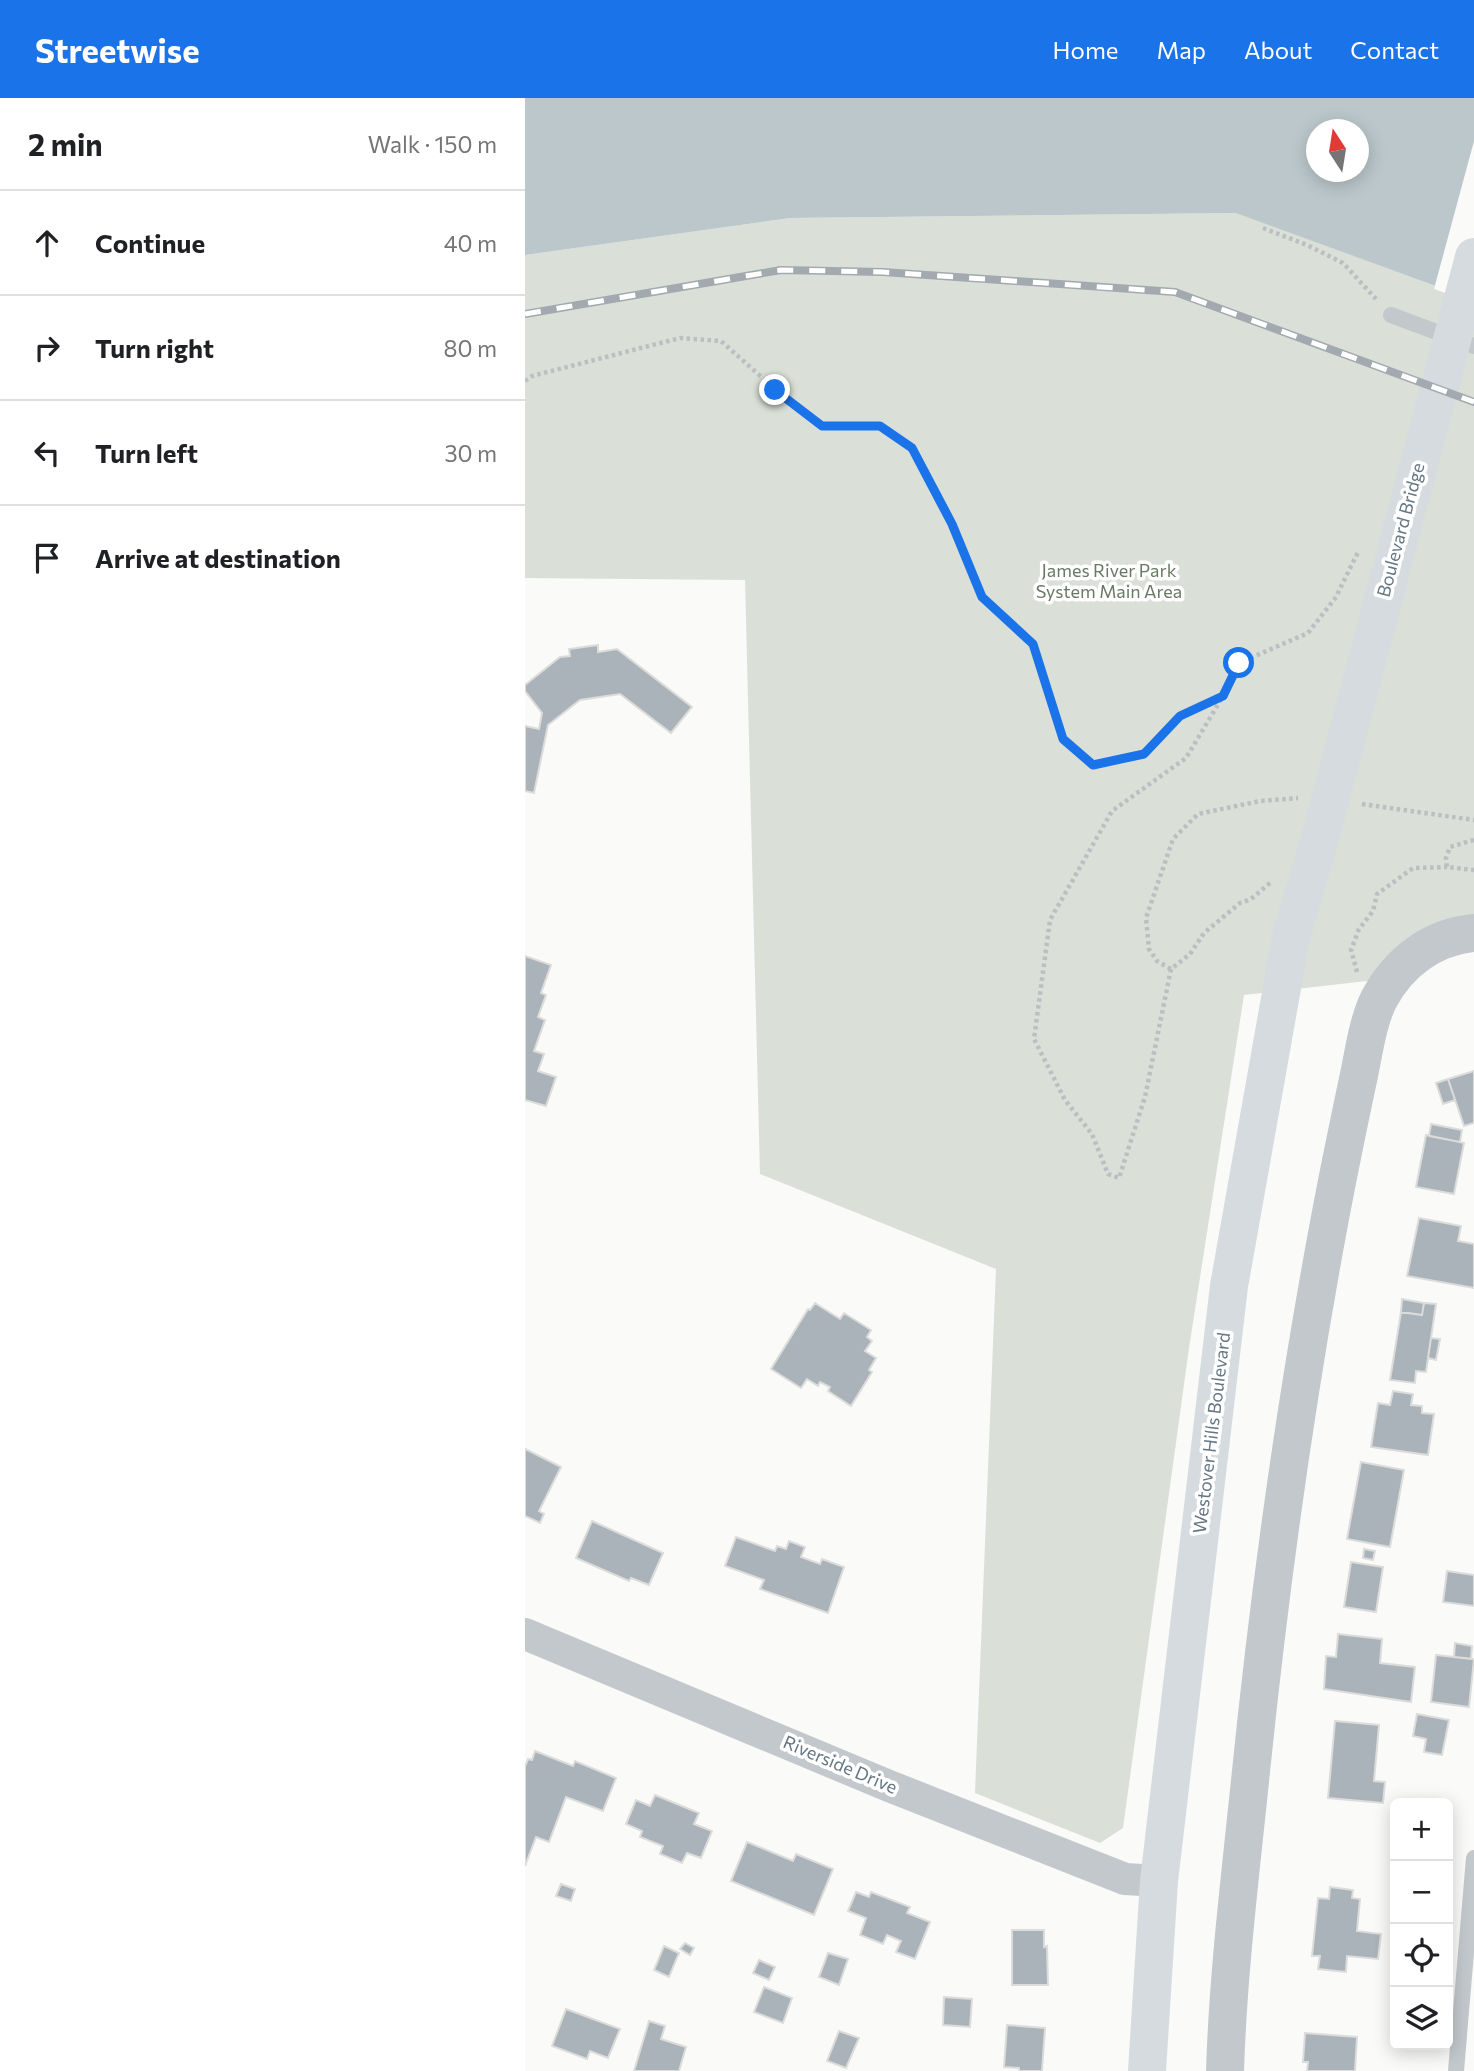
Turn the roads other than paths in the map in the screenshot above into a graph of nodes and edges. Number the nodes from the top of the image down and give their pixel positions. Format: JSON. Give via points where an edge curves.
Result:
{"nodes":[{"id":1,"x":1474,"y":257,"type":"edge"},
{"id":2,"x":1391,"y":316,"type":"road end"},
{"id":3,"x":1474,"y":346,"type":"edge"},
{"id":4,"x":1329,"y":802,"type":"joint"},
{"id":5,"x":1474,"y":933,"type":"edge"},
{"id":6,"x":525,"y":1634,"type":"edge"},
{"id":7,"x":1474,"y":1858,"type":"edge"},
{"id":8,"x":1159,"y":1881,"type":"junction"},
{"id":9,"x":1147,"y":2071,"type":"edge"},
{"id":10,"x":1225,"y":2071,"type":"edge"},
{"id":11,"x":1456,"y":2071,"type":"edge"}],
"edges":[{"from":1,"to":4,"type":"main road","name":"Boulevard Bridge"},
{"from":2,"to":3,"type":"lane"},
{"from":4,"to":8,"type":"main road","name":"Westover Hills Boulevard","via":[[1291,937],[1229,1286]]},
{"from":5,"to":10,"type":"street","via":[[1434,943],[1411,958],[1385,991],[1341,1161],[1310,1325],[1262,1659],[1227,1994]]},
{"from":6,"to":8,"type":"street","name":"Riverside Drive","via":[[1125,1879]]},
{"from":7,"to":11,"type":"lane"},
{"from":8,"to":9,"type":"main road","name":"Westover Hills Boulevard"}]}
